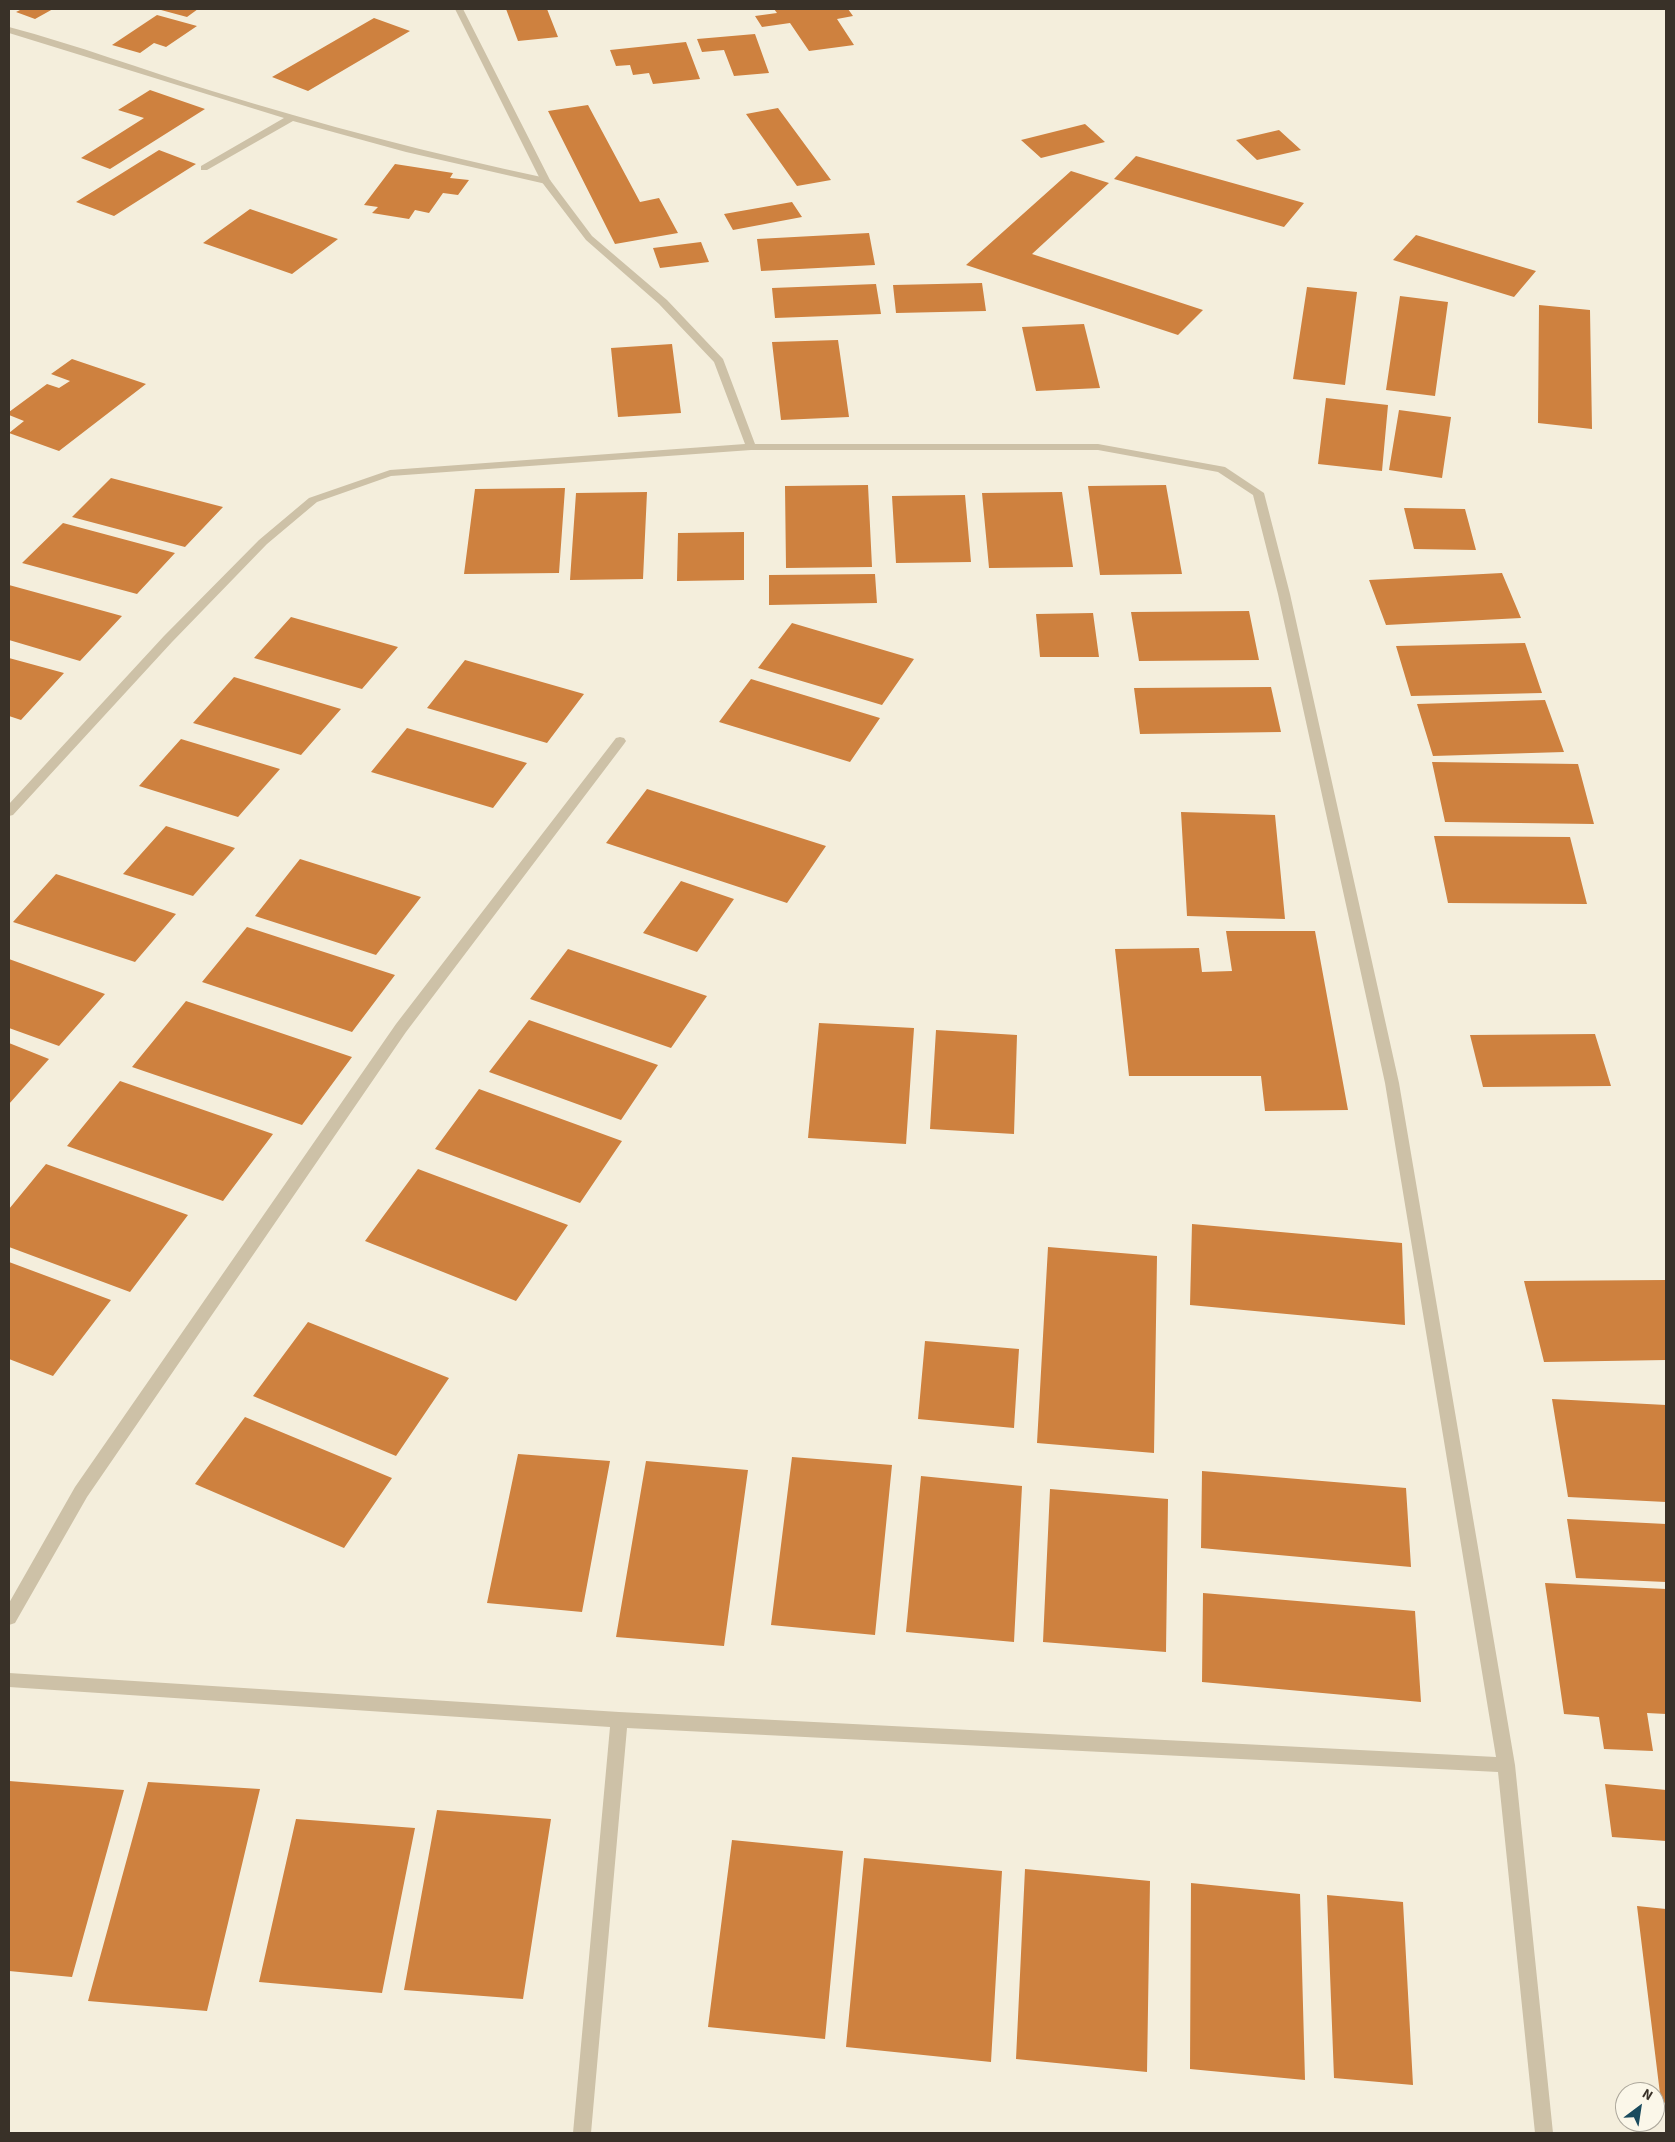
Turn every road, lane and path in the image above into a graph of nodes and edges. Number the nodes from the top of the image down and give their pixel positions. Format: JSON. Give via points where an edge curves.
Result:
{"nodes":[{"id":1,"x":459,"y":9,"type":"edge"},
{"id":2,"x":9,"y":30,"type":"edge"},
{"id":3,"x":290,"y":119,"type":"junction"},
{"id":4,"x":204,"y":168,"type":"dead end"},
{"id":5,"x":546,"y":181,"type":"junction"},
{"id":6,"x":751,"y":446,"type":"junction"},
{"id":7,"x":620,"y":741,"type":"dead end"},
{"id":8,"x":9,"y":812,"type":"edge"},
{"id":9,"x":9,"y":1618,"type":"edge"},
{"id":10,"x":9,"y":1680,"type":"edge"},
{"id":11,"x":619,"y":1720,"type":"junction"},
{"id":12,"x":1506,"y":1764,"type":"junction"},
{"id":13,"x":582,"y":2133,"type":"edge"},
{"id":14,"x":1544,"y":2133,"type":"edge"}],
"edges":[{"from":1,"to":5,"type":"street"},
{"from":2,"to":3,"type":"street"},
{"from":3,"to":4,"type":"street"},
{"from":3,"to":5,"type":"street","via":[[465,165]]},
{"from":5,"to":6,"type":"street","via":[[589,238],[663,302],[719,361]]},
{"from":6,"to":8,"type":"street","via":[[390,473],[313,500],[262,542]]},
{"from":6,"to":12,"type":"street","via":[[1098,447],[1221,469],[1258,493],[1284,594],[1392,1083]]},
{"from":7,"to":9,"type":"street","via":[[401,1028],[81,1492]]},
{"from":10,"to":11,"type":"street"},
{"from":11,"to":12,"type":"street"},
{"from":11,"to":13,"type":"street"},
{"from":12,"to":14,"type":"street"}]}
